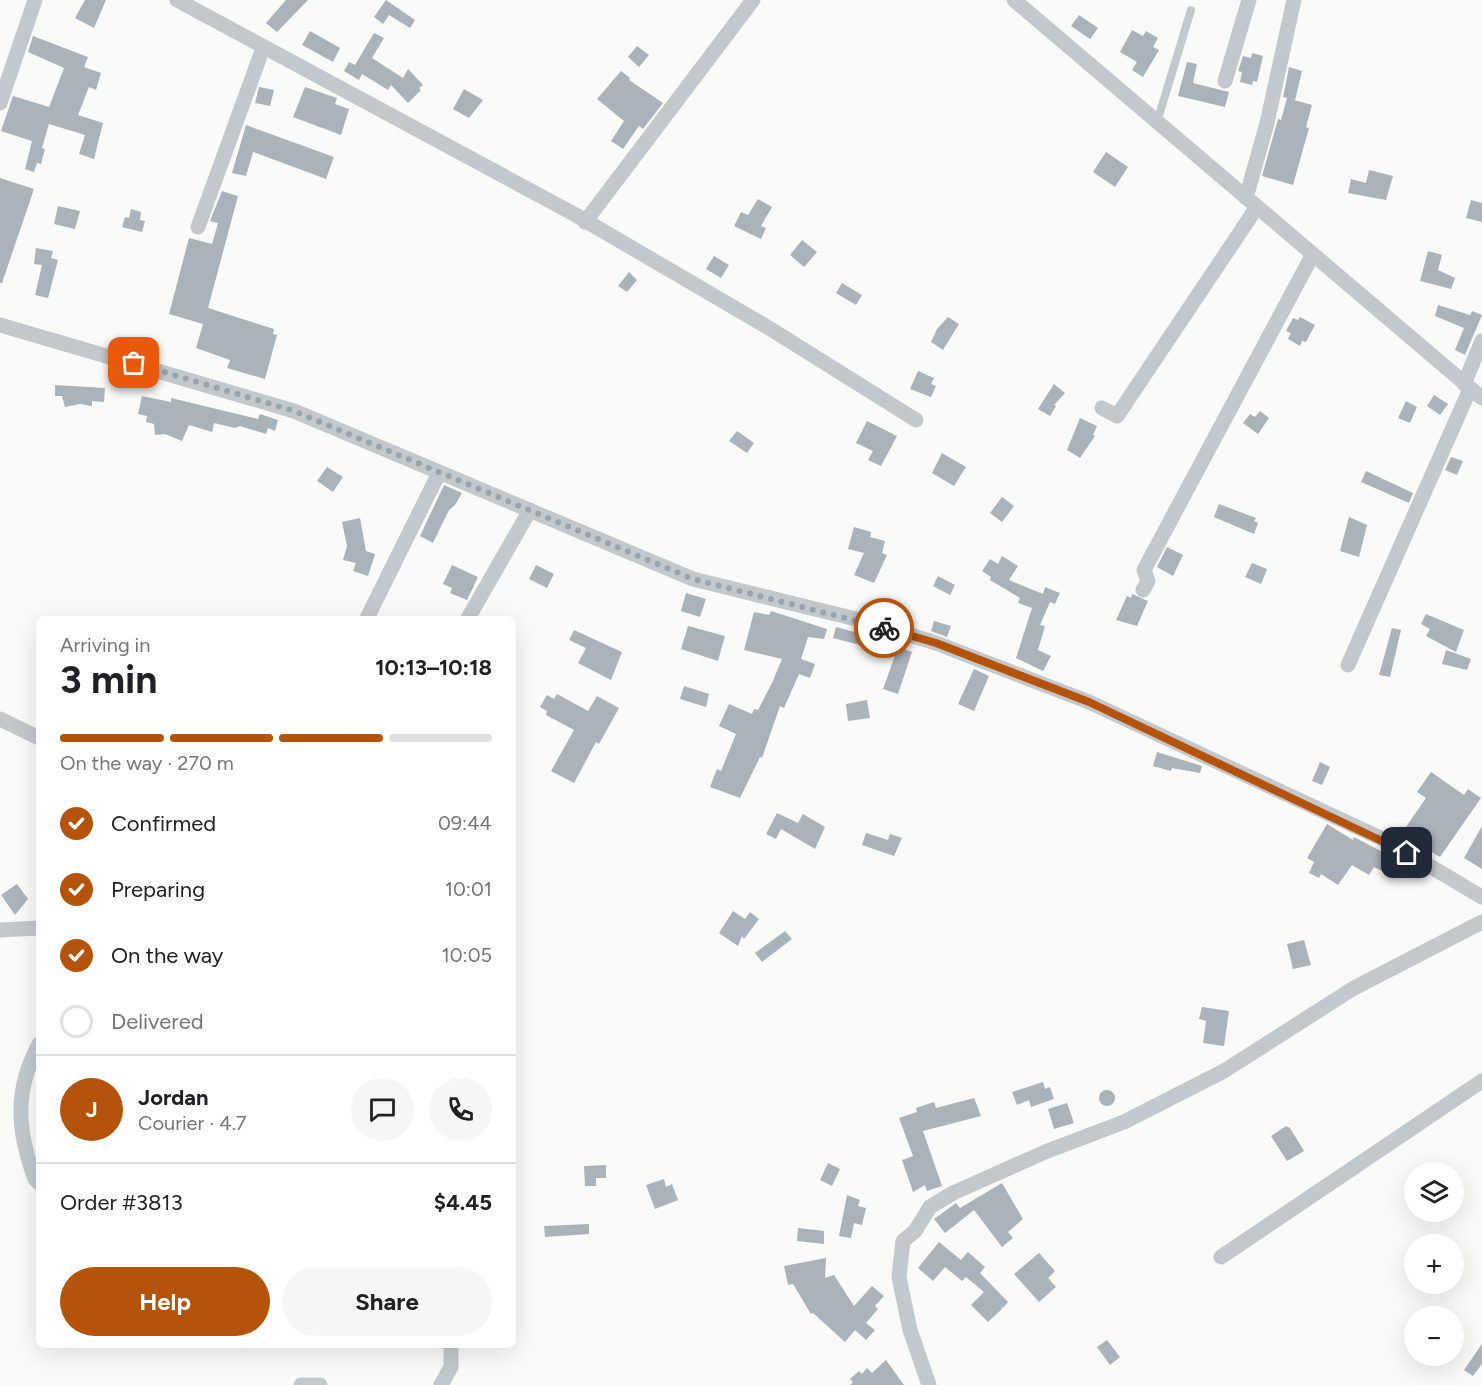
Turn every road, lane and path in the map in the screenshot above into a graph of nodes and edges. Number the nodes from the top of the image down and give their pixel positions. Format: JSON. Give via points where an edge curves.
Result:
{"nodes":[{"id":1,"x":35,"y":0,"type":"edge"},
{"id":2,"x":177,"y":0,"type":"edge"},
{"id":3,"x":753,"y":0,"type":"edge"},
{"id":4,"x":1014,"y":0,"type":"edge"},
{"id":5,"x":1249,"y":0,"type":"edge"},
{"id":6,"x":1294,"y":0,"type":"edge"},
{"id":7,"x":1191,"y":10,"type":"dead end"},
{"id":8,"x":263,"y":48,"type":"junction"},
{"id":9,"x":1225,"y":81,"type":"dead end"},
{"id":10,"x":0,"y":103,"type":"edge"},
{"id":11,"x":1157,"y":122,"type":"junction"},
{"id":12,"x":1252,"y":203,"type":"junction"},
{"id":13,"x":585,"y":222,"type":"junction"},
{"id":14,"x":198,"y":227,"type":"dead end"},
{"id":15,"x":1312,"y":256,"type":"junction"},
{"id":16,"x":0,"y":325,"type":"edge"},
{"id":17,"x":1482,"y":341,"type":"edge"},
{"id":18,"x":1472,"y":390,"type":"edge"},
{"id":19,"x":1102,"y":408,"type":"dead end"},
{"id":20,"x":916,"y":420,"type":"dead end"},
{"id":21,"x":439,"y":473,"type":"junction"},
{"id":22,"x":530,"y":510,"type":"junction"},
{"id":23,"x":1143,"y":590,"type":"dead end"},
{"id":24,"x":368,"y":616,"type":"edge"},
{"id":25,"x":469,"y":616,"type":"edge"},
{"id":26,"x":1348,"y":664,"type":"dead end"},
{"id":27,"x":0,"y":719,"type":"edge"},
{"id":28,"x":36,"y":737,"type":"edge"},
{"id":29,"x":1482,"y":897,"type":"edge"},
{"id":30,"x":1482,"y":922,"type":"edge"},
{"id":31,"x":36,"y":928,"type":"edge"},
{"id":32,"x":0,"y":930,"type":"edge"},
{"id":33,"x":36,"y":1051,"type":"edge"},
{"id":34,"x":1482,"y":1081,"type":"edge"},
{"id":35,"x":36,"y":1180,"type":"edge"},
{"id":36,"x":1221,"y":1257,"type":"dead end"},
{"id":37,"x":451,"y":1348,"type":"edge"},
{"id":38,"x":301,"y":1385,"type":"edge"},
{"id":39,"x":320,"y":1385,"type":"edge"},
{"id":40,"x":441,"y":1385,"type":"edge"},
{"id":41,"x":929,"y":1385,"type":"edge"}],
"edges":[{"from":1,"to":10,"type":"street"},
{"from":2,"to":8,"type":"street"},
{"from":3,"to":13,"type":"street"},
{"from":4,"to":11,"type":"street"},
{"from":5,"to":9,"type":"street"},
{"from":6,"to":12,"type":"street"},
{"from":7,"to":11,"type":"lane"},
{"from":8,"to":13,"type":"street","via":[[412,124]]},
{"from":8,"to":14,"type":"street"},
{"from":11,"to":12,"type":"street"},
{"from":12,"to":15,"type":"street"},
{"from":12,"to":19,"type":"street","via":[[1117,416]]},
{"from":13,"to":20,"type":"street","via":[[769,328]]},
{"from":15,"to":18,"type":"street"},
{"from":15,"to":23,"type":"street","via":[[1144,570],[1148,581]]},
{"from":16,"to":21,"type":"street","via":[[294,411]]},
{"from":17,"to":18,"type":"street"},
{"from":18,"to":26,"type":"street"},
{"from":21,"to":22,"type":"street"},
{"from":21,"to":24,"type":"street"},
{"from":22,"to":25,"type":"street"},
{"from":22,"to":29,"type":"street","via":[[693,579],[936,643],[1089,702],[1389,842]]},
{"from":27,"to":28,"type":"street"},
{"from":30,"to":41,"type":"street","via":[[1354,988],[1224,1071],[1124,1122],[993,1174],[930,1207],[915,1231],[903,1241],[898,1277],[910,1330]]},
{"from":31,"to":32,"type":"street"},
{"from":33,"to":35,"type":"street","via":[[23,1082],[20,1120],[23,1147]]},
{"from":34,"to":36,"type":"street"},
{"from":37,"to":40,"type":"street","via":[[451,1368]]},
{"from":38,"to":39,"type":"street"}]}
